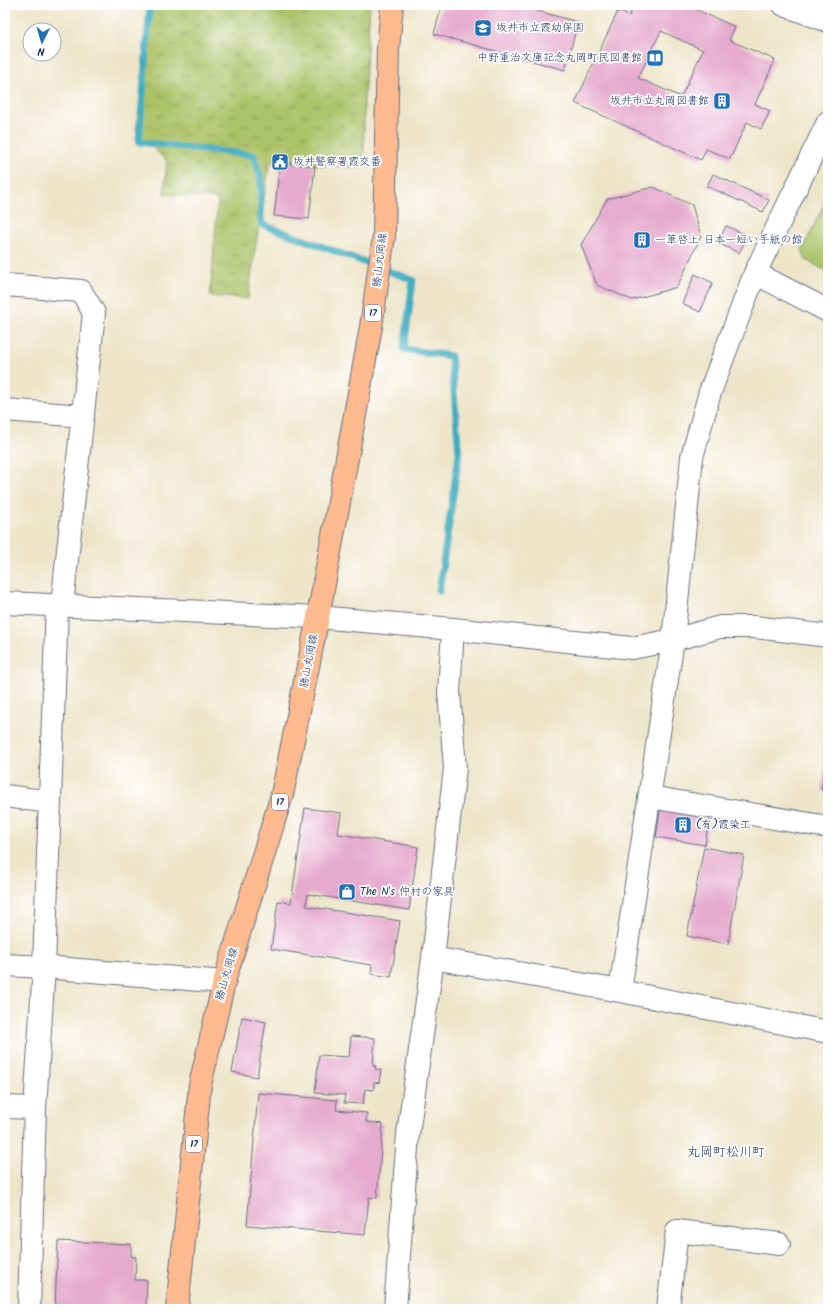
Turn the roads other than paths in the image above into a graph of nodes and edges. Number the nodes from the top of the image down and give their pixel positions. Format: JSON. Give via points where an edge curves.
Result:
{"nodes":[{"id":1,"x":392,"y":5,"type":"edge"},
{"id":2,"x":784,"y":5,"type":"edge"},
{"id":3,"x":828,"y":21,"type":"edge"},
{"id":4,"x":828,"y":122,"type":"edge"},
{"id":5,"x":755,"y":273,"type":"junction"},
{"id":6,"x":5,"y":285,"type":"edge"},
{"id":7,"x":828,"y":310,"type":"edge"},
{"id":8,"x":5,"y":410,"type":"edge"},
{"id":9,"x":83,"y":416,"type":"junction"},
{"id":10,"x":5,"y":603,"type":"edge"},
{"id":11,"x":59,"y":605,"type":"junction"},
{"id":12,"x":318,"y":617,"type":"junction"},
{"id":13,"x":454,"y":629,"type":"junction"},
{"id":14,"x":828,"y":636,"type":"edge"},
{"id":15,"x":673,"y":640,"type":"junction"},
{"id":16,"x":5,"y":796,"type":"edge"},
{"id":17,"x":650,"y":797,"type":"junction"},
{"id":18,"x":50,"y":802,"type":"junction"},
{"id":19,"x":828,"y":827,"type":"edge"},
{"id":20,"x":433,"y":958,"type":"junction"},
{"id":21,"x":5,"y":965,"type":"edge"},
{"id":22,"x":44,"y":967,"type":"junction"},
{"id":23,"x":224,"y":982,"type":"junction"},
{"id":24,"x":620,"y":992,"type":"junction"},
{"id":25,"x":828,"y":1032,"type":"edge"},
{"id":26,"x":5,"y":1107,"type":"edge"},
{"id":27,"x":35,"y":1108,"type":"junction"},
{"id":28,"x":779,"y":1244,"type":"dead end"},
{"id":29,"x":29,"y":1309,"type":"edge"},
{"id":30,"x":177,"y":1309,"type":"edge"},
{"id":31,"x":395,"y":1309,"type":"edge"},
{"id":32,"x":668,"y":1309,"type":"edge"}],
"edges":[{"from":1,"to":12,"type":"main road","name":"勝山丸岡線","number":"17","via":[[388,49],[384,236],[371,327]]},
{"from":2,"to":3,"type":"street"},
{"from":4,"to":5,"type":"street"},
{"from":5,"to":7,"type":"street"},
{"from":5,"to":15,"type":"street","via":[[710,392],[692,457]]},
{"from":6,"to":9,"type":"street","via":[[81,291],[94,313]]},
{"from":8,"to":9,"type":"street"},
{"from":9,"to":11,"type":"street"},
{"from":10,"to":11,"type":"street"},
{"from":11,"to":12,"type":"street"},
{"from":11,"to":18,"type":"street"},
{"from":12,"to":13,"type":"street"},
{"from":12,"to":23,"type":"main road","name":"勝山丸岡線","number":"17","via":[[282,795]]},
{"from":13,"to":15,"type":"street","via":[[632,648]]},
{"from":13,"to":20,"type":"street","via":[[449,692],[455,768]]},
{"from":14,"to":15,"type":"street","via":[[755,627],[720,627]]},
{"from":15,"to":17,"type":"street"},
{"from":16,"to":18,"type":"street"},
{"from":17,"to":19,"type":"street"},
{"from":17,"to":24,"type":"street"},
{"from":18,"to":22,"type":"street"},
{"from":20,"to":24,"type":"street"},
{"from":20,"to":31,"type":"street","via":[[408,1134]]},
{"from":21,"to":22,"type":"street"},
{"from":22,"to":23,"type":"street"},
{"from":22,"to":27,"type":"street"},
{"from":23,"to":30,"type":"main road","name":"勝山丸岡線","number":"17","via":[[200,1085]]},
{"from":24,"to":25,"type":"street"},
{"from":26,"to":27,"type":"street"},
{"from":27,"to":29,"type":"street"},
{"from":28,"to":32,"type":"street","via":[[677,1231]]}]}
